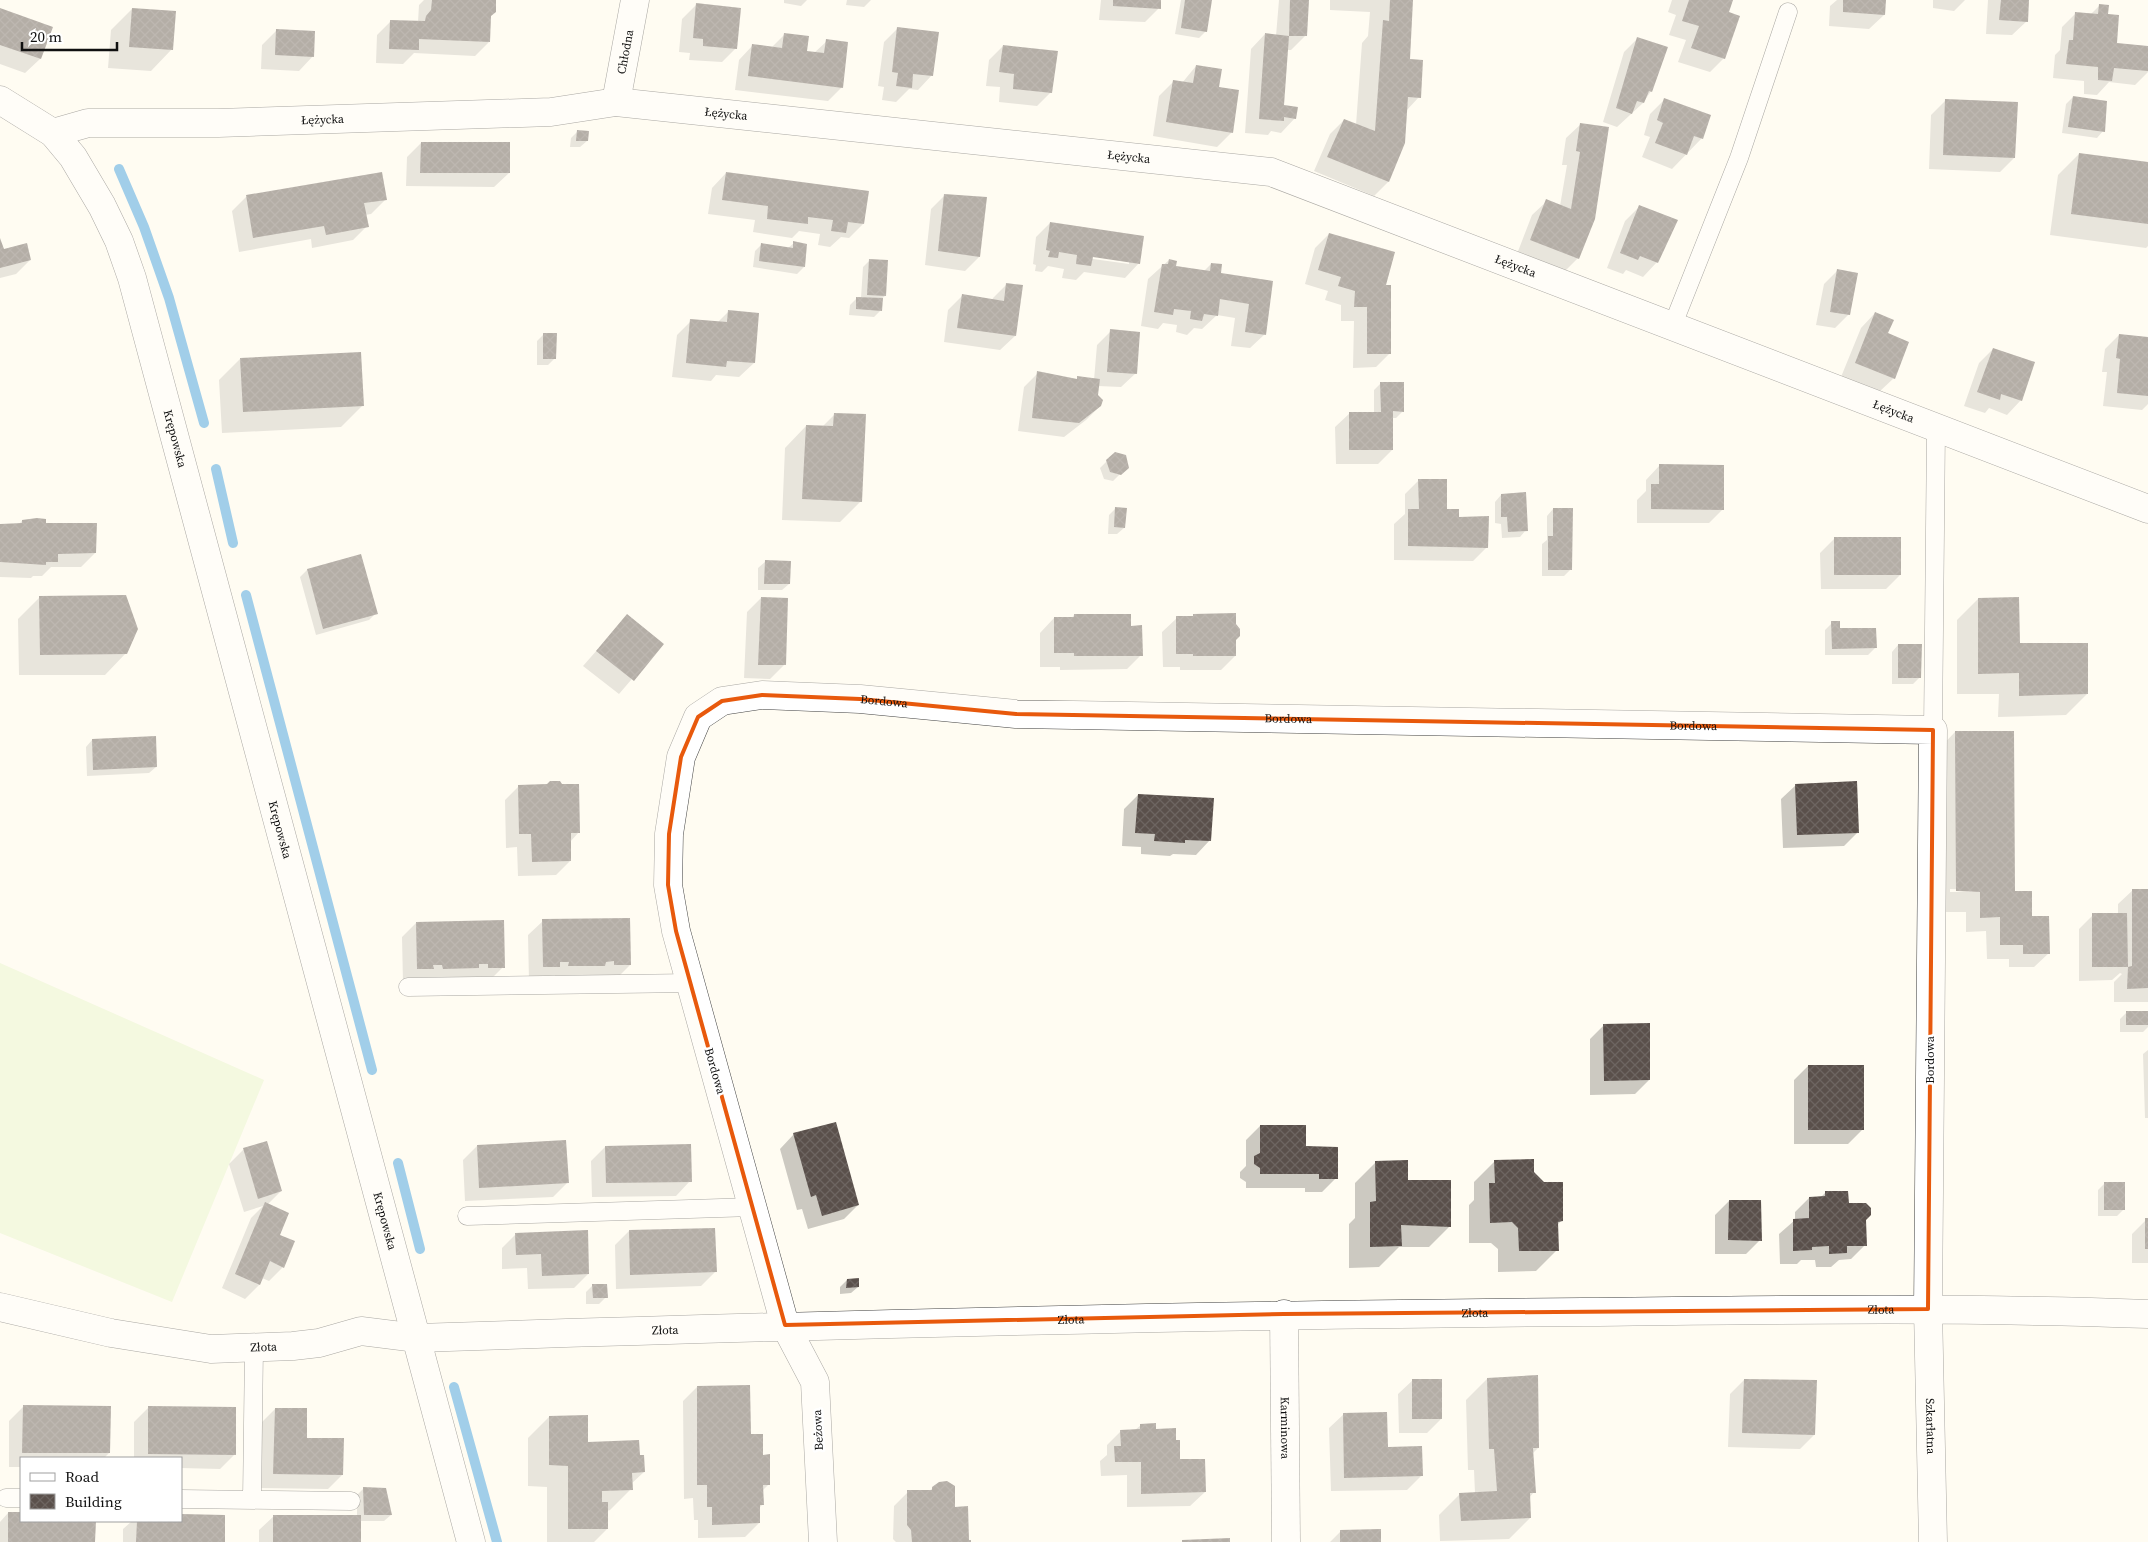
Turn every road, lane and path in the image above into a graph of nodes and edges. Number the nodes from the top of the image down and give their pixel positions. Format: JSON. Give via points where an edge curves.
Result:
{"nodes":[{"id":1,"x":635,"y":0,"type":"edge"},
{"id":2,"x":1788,"y":12,"type":"dead end"},
{"id":3,"x":0,"y":100,"type":"edge"},
{"id":4,"x":616,"y":102,"type":"junction"},
{"id":5,"x":53,"y":133,"type":"junction"},
{"id":6,"x":1672,"y":327,"type":"junction"},
{"id":7,"x":1936,"y":429,"type":"junction"},
{"id":8,"x":2148,"y":509,"type":"edge"},
{"id":9,"x":1933,"y":730,"type":"junction"},
{"id":10,"x":690,"y":983,"type":"junction"},
{"id":11,"x":408,"y":987,"type":"dead end"},
{"id":12,"x":753,"y":1207,"type":"junction"},
{"id":13,"x":467,"y":1216,"type":"dead end"},
{"id":14,"x":0,"y":1308,"type":"edge"},
{"id":15,"x":1928,"y":1309,"type":"junction"},
{"id":16,"x":1284,"y":1314,"type":"junction"},
{"id":17,"x":2148,"y":1314,"type":"edge"},
{"id":18,"x":785,"y":1325,"type":"junction"},
{"id":19,"x":417,"y":1338,"type":"junction"},
{"id":20,"x":254,"y":1348,"type":"junction"},
{"id":21,"x":182,"y":1499,"type":"edge"},
{"id":22,"x":252,"y":1499,"type":"junction"},
{"id":23,"x":352,"y":1501,"type":"dead end"},
{"id":24,"x":471,"y":1542,"type":"edge"},
{"id":25,"x":823,"y":1542,"type":"edge"},
{"id":26,"x":1286,"y":1542,"type":"edge"},
{"id":27,"x":1933,"y":1542,"type":"edge"}],
"edges":[{"from":1,"to":4,"type":"street","name":"Chłodna"},
{"from":2,"to":6,"type":"lane","via":[[1742,150]]},
{"from":3,"to":5,"type":"street","name":"Krępowska"},
{"from":4,"to":5,"type":"street","name":"Łężycka","via":[[551,112],[218,124],[88,124]]},
{"from":4,"to":6,"type":"street","name":"Łężycka","via":[[1271,172]]},
{"from":5,"to":19,"type":"street","name":"Krępowska","via":[[73,157],[102,206],[132,278]]},
{"from":6,"to":7,"type":"street","name":"Łężycka"},
{"from":7,"to":8,"type":"street","name":"Łężycka"},
{"from":7,"to":9,"type":"lane"},
{"from":9,"to":10,"type":"street","name":"Bordowa","via":[[1016,714],[860,699],[762,695],[722,701],[698,717],[681,757],[669,834],[668,885]]},
{"from":9,"to":15,"type":"street","name":"Bordowa"},
{"from":10,"to":11,"type":"lane"},
{"from":10,"to":12,"type":"street","name":"Bordowa"},
{"from":12,"to":13,"type":"lane"},
{"from":12,"to":18,"type":"street","name":"Bordowa"},
{"from":14,"to":20,"type":"street","name":"Złota","via":[[111,1333],[211,1349]]},
{"from":15,"to":16,"type":"street","name":"Złota"},
{"from":15,"to":17,"type":"street","name":"Złota"},
{"from":15,"to":27,"type":"street","name":"Szkarłatna"},
{"from":16,"to":18,"type":"street","name":"Złota"},
{"from":16,"to":26,"type":"street","name":"Karminowa"},
{"from":18,"to":19,"type":"street","name":"Złota"},
{"from":18,"to":25,"type":"street","name":"Beżowa","via":[[815,1382]]},
{"from":19,"to":20,"type":"street","name":"Złota","via":[[361,1331],[319,1343]]},
{"from":19,"to":24,"type":"street","name":"Krępowska"},
{"from":20,"to":22,"type":"lane"},
{"from":21,"to":22,"type":"lane"},
{"from":22,"to":23,"type":"lane"}]}
